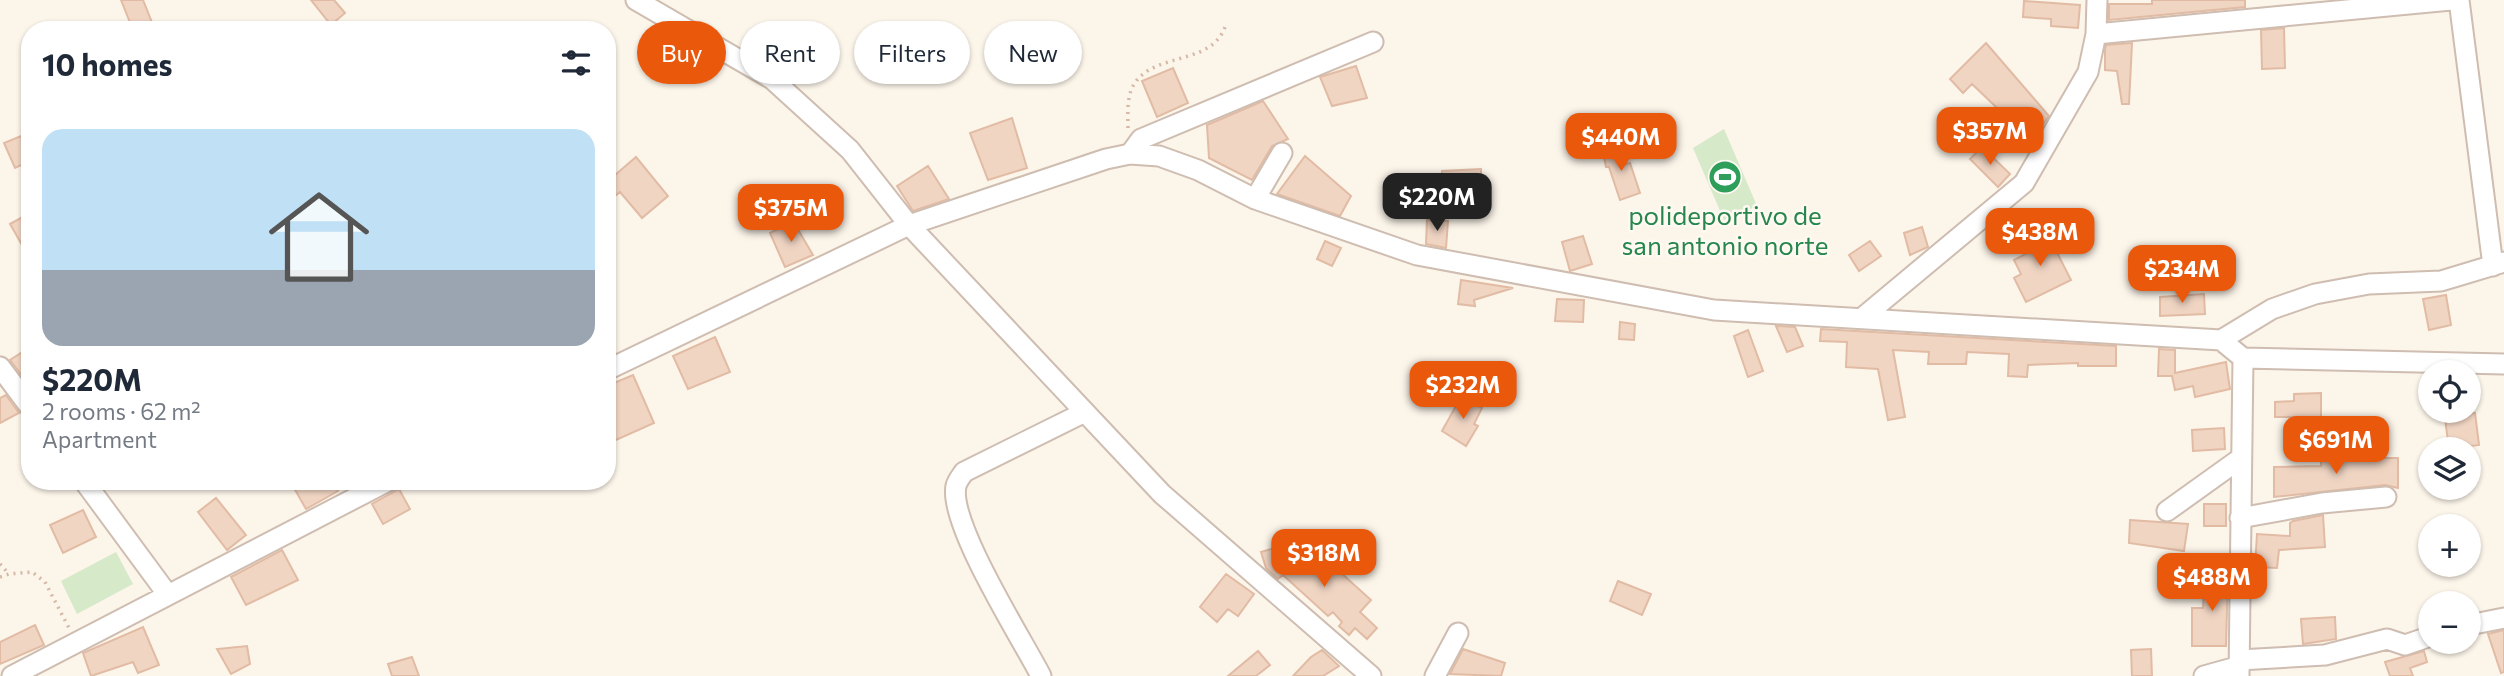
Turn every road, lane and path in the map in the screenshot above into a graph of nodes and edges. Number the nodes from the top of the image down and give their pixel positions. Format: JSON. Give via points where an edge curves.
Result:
{"nodes":[{"id":1,"x":636,"y":0,"type":"edge"},
{"id":2,"x":2096,"y":0,"type":"edge"},
{"id":3,"x":2451,"y":0,"type":"edge"},
{"id":4,"x":2459,"y":0,"type":"edge"},
{"id":5,"x":1226,"y":24,"type":"dead end"},
{"id":6,"x":2096,"y":34,"type":"junction"},
{"id":7,"x":1373,"y":42,"type":"dead end"},
{"id":8,"x":1282,"y":153,"type":"dead end"},
{"id":9,"x":1130,"y":154,"type":"junction"},
{"id":10,"x":1255,"y":199,"type":"junction"},
{"id":11,"x":909,"y":225,"type":"junction"},
{"id":12,"x":2499,"y":264,"type":"edge"},
{"id":13,"x":1862,"y":318,"type":"junction"},
{"id":14,"x":2221,"y":340,"type":"junction"},
{"id":15,"x":2243,"y":358,"type":"junction"},
{"id":16,"x":2504,"y":364,"type":"edge"},
{"id":17,"x":616,"y":366,"type":"edge"},
{"id":18,"x":0,"y":367,"type":"edge"},
{"id":19,"x":21,"y":395,"type":"edge"},
{"id":20,"x":1085,"y":412,"type":"junction"},
{"id":21,"x":2241,"y":458,"type":"junction"},
{"id":22,"x":91,"y":490,"type":"edge"},
{"id":23,"x":371,"y":490,"type":"edge"},
{"id":24,"x":2386,"y":497,"type":"dead end"},
{"id":25,"x":2167,"y":511,"type":"dead end"},
{"id":26,"x":2240,"y":518,"type":"junction"},
{"id":27,"x":0,"y":564,"type":"edge"},
{"id":28,"x":9,"y":574,"type":"junction"},
{"id":29,"x":0,"y":577,"type":"edge"},
{"id":30,"x":168,"y":595,"type":"junction"},
{"id":31,"x":2504,"y":618,"type":"edge"},
{"id":32,"x":2481,"y":623,"type":"edge"},
{"id":33,"x":1458,"y":633,"type":"dead end"},
{"id":34,"x":2418,"y":640,"type":"edge"},
{"id":35,"x":75,"y":643,"type":"junction"},
{"id":36,"x":2239,"y":668,"type":"edge"},
{"id":37,"x":12,"y":676,"type":"edge"},
{"id":38,"x":1041,"y":676,"type":"edge"},
{"id":39,"x":1371,"y":676,"type":"edge"},
{"id":40,"x":1435,"y":676,"type":"edge"},
{"id":41,"x":2204,"y":676,"type":"edge"}],
"edges":[{"from":1,"to":11,"type":"street","via":[[772,79],[850,150]]},
{"from":2,"to":6,"type":"street"},
{"from":3,"to":6,"type":"street"},
{"from":4,"to":12,"type":"street"},
{"from":5,"to":9,"type":"path","via":[[1213,44],[1190,57],[1154,67],[1136,80],[1129,99]]},
{"from":6,"to":13,"type":"street","via":[[2088,72],[2024,183]]},
{"from":7,"to":9,"type":"street","via":[[1141,139]]},
{"from":8,"to":10,"type":"street"},
{"from":9,"to":10,"type":"street","via":[[1159,156],[1198,170]]},
{"from":9,"to":11,"type":"street"},
{"from":10,"to":13,"type":"street","via":[[1417,255],[1714,310]]},
{"from":11,"to":17,"type":"street"},
{"from":11,"to":20,"type":"street"},
{"from":12,"to":14,"type":"street","via":[[2441,281],[2369,284],[2315,294],[2273,309]]},
{"from":13,"to":14,"type":"street"},
{"from":14,"to":15,"type":"street"},
{"from":15,"to":16,"type":"street"},
{"from":15,"to":21,"type":"street"},
{"from":18,"to":19,"type":"street"},
{"from":20,"to":38,"type":"street","via":[[964,472],[956,485],[968,541]]},
{"from":20,"to":39,"type":"street","via":[[1162,494]]},
{"from":21,"to":25,"type":"street"},
{"from":21,"to":26,"type":"street"},
{"from":22,"to":30,"type":"street"},
{"from":23,"to":30,"type":"street"},
{"from":24,"to":26,"type":"street"},
{"from":26,"to":36,"type":"street"},
{"from":27,"to":28,"type":"path"},
{"from":28,"to":29,"type":"path"},
{"from":28,"to":35,"type":"path","via":[[32,572],[45,582]]},
{"from":30,"to":35,"type":"street"},
{"from":31,"to":32,"type":"street"},
{"from":33,"to":40,"type":"street"},
{"from":34,"to":36,"type":"street","via":[[2405,645],[2387,639],[2325,655]]},
{"from":35,"to":37,"type":"street"},
{"from":36,"to":41,"type":"street"}]}
